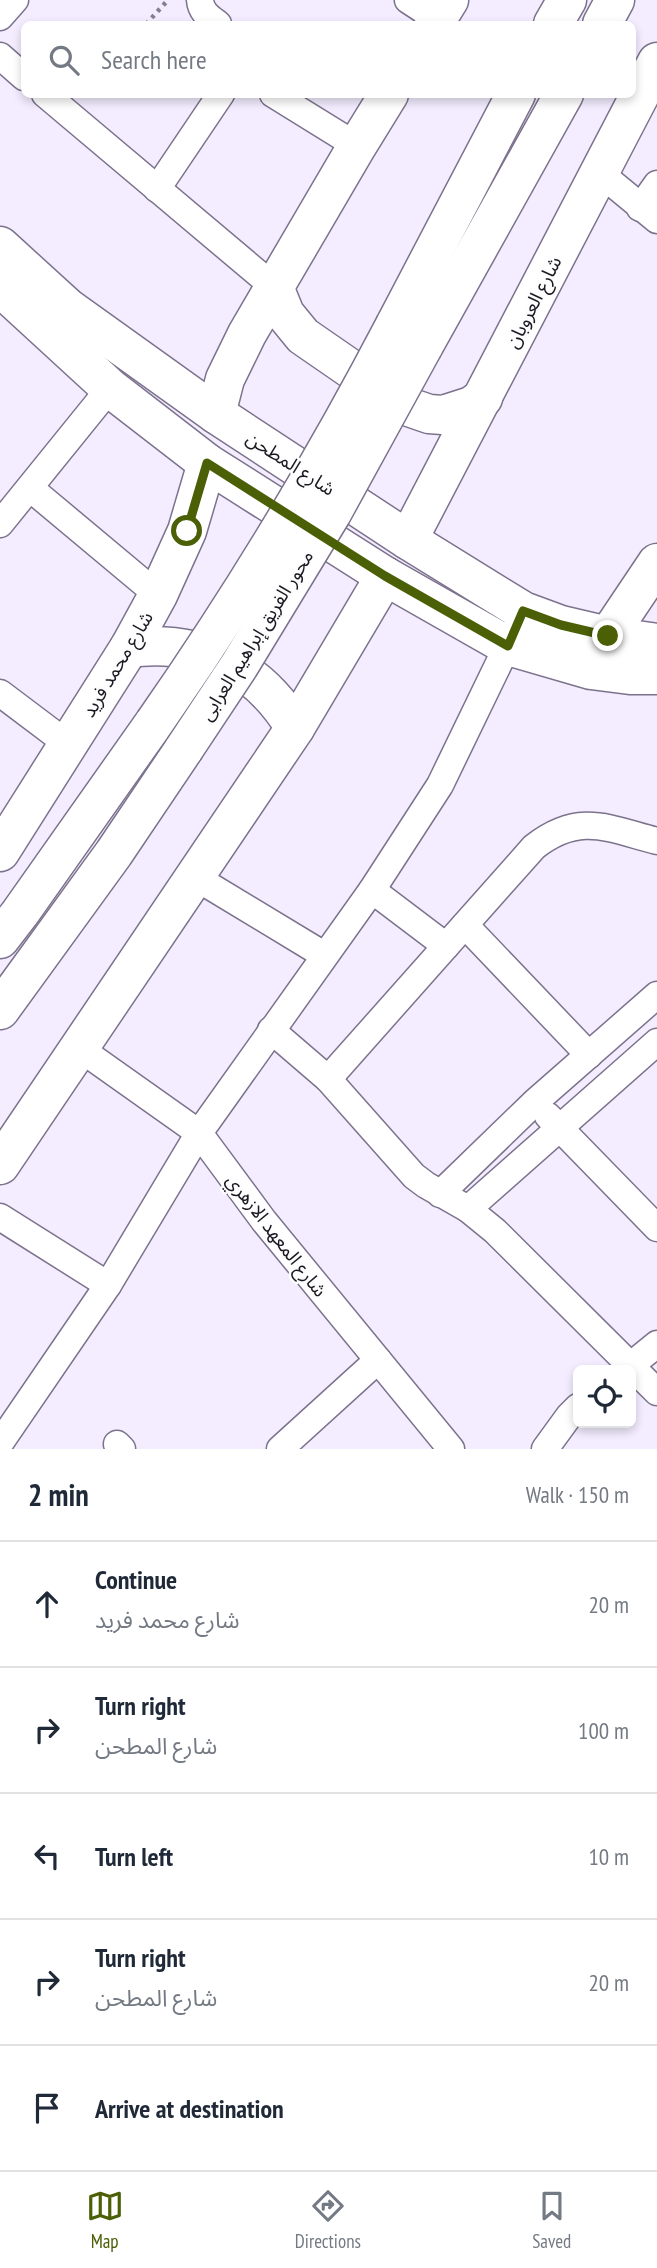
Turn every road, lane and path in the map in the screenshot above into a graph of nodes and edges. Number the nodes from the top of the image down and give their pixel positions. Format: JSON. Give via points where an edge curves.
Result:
{"nodes":[{"id":1,"x":15,"y":0,"type":"edge"},
{"id":2,"x":168,"y":0,"type":"edge"},
{"id":3,"x":200,"y":0,"type":"edge"},
{"id":4,"x":567,"y":0,"type":"edge"},
{"id":5,"x":615,"y":0,"type":"edge"},
{"id":6,"x":0,"y":17,"type":"edge"},
{"id":7,"x":149,"y":21,"type":"edge"},
{"id":8,"x":214,"y":21,"type":"edge"},
{"id":9,"x":555,"y":21,"type":"edge"},
{"id":10,"x":604,"y":21,"type":"edge"},
{"id":11,"x":0,"y":57,"type":"edge"},
{"id":12,"x":657,"y":62,"type":"edge"},
{"id":13,"x":21,"y":74,"type":"edge"},
{"id":14,"x":50,"y":98,"type":"edge"},
{"id":15,"x":218,"y":98,"type":"edge"},
{"id":16,"x":279,"y":98,"type":"edge"},
{"id":17,"x":387,"y":98,"type":"edge"},
{"id":18,"x":514,"y":98,"type":"edge"},
{"id":19,"x":561,"y":98,"type":"edge"},
{"id":20,"x":357,"y":146,"type":"junction"},
{"id":21,"x":600,"y":173,"type":"junction"},
{"id":22,"x":657,"y":184,"type":"edge"},
{"id":23,"x":157,"y":189,"type":"junction"},
{"id":24,"x":648,"y":214,"type":"edge"},
{"id":25,"x":0,"y":246,"type":"edge"},
{"id":26,"x":0,"y":287,"type":"edge"},
{"id":27,"x":274,"y":287,"type":"junction"},
{"id":28,"x":409,"y":336,"type":"junction"},
{"id":29,"x":110,"y":388,"type":"junction"},
{"id":30,"x":483,"y":398,"type":"junction"},
{"id":31,"x":216,"y":414,"type":"junction"},
{"id":32,"x":207,"y":463,"type":"junction"},
{"id":33,"x":30,"y":488,"type":"junction"},
{"id":34,"x":0,"y":524,"type":"edge"},
{"id":35,"x":408,"y":540,"type":"junction"},
{"id":36,"x":657,"y":563,"type":"edge"},
{"id":37,"x":385,"y":576,"type":"junction"},
{"id":38,"x":158,"y":595,"type":"junction"},
{"id":39,"x":523,"y":611,"type":"junction"},
{"id":40,"x":608,"y":636,"type":"junction"},
{"id":41,"x":657,"y":643,"type":"edge"},
{"id":42,"x":508,"y":646,"type":"junction"},
{"id":43,"x":129,"y":648,"type":"junction"},
{"id":44,"x":657,"y":675,"type":"edge"},
{"id":45,"x":0,"y":693,"type":"edge"},
{"id":46,"x":295,"y":728,"type":"junction"},
{"id":47,"x":69,"y":745,"type":"junction"},
{"id":48,"x":657,"y":841,"type":"edge"},
{"id":49,"x":0,"y":852,"type":"edge"},
{"id":50,"x":195,"y":877,"type":"junction"},
{"id":51,"x":372,"y":890,"type":"junction"},
{"id":52,"x":465,"y":925,"type":"junction"},
{"id":53,"x":0,"y":939,"type":"edge"},
{"id":54,"x":446,"y":946,"type":"junction"},
{"id":55,"x":324,"y":955,"type":"junction"},
{"id":56,"x":657,"y":995,"type":"edge"},
{"id":57,"x":0,"y":1010,"type":"edge"},
{"id":58,"x":271,"y":1030,"type":"junction"},
{"id":59,"x":657,"y":1041,"type":"edge"},
{"id":60,"x":79,"y":1048,"type":"junction"},
{"id":61,"x":589,"y":1055,"type":"junction"},
{"id":62,"x":328,"y":1079,"type":"junction"},
{"id":63,"x":535,"y":1102,"type":"junction"},
{"id":64,"x":559,"y":1128,"type":"junction"},
{"id":65,"x":199,"y":1133,"type":"junction"},
{"id":66,"x":0,"y":1165,"type":"edge"},
{"id":67,"x":440,"y":1194,"type":"junction"},
{"id":68,"x":468,"y":1209,"type":"junction"},
{"id":69,"x":0,"y":1217,"type":"edge"},
{"id":70,"x":657,"y":1228,"type":"edge"},
{"id":71,"x":108,"y":1285,"type":"junction"},
{"id":72,"x":657,"y":1344,"type":"edge"},
{"id":73,"x":378,"y":1360,"type":"junction"},
{"id":74,"x":626,"y":1365,"type":"edge"},
{"id":75,"x":632,"y":1365,"type":"edge"},
{"id":76,"x":636,"y":1374,"type":"edge"},
{"id":77,"x":657,"y":1392,"type":"edge"},
{"id":78,"x":573,"y":1412,"type":"edge"},
{"id":79,"x":0,"y":1443,"type":"edge"},
{"id":80,"x":280,"y":1449,"type":"edge"},
{"id":81,"x":451,"y":1449,"type":"edge"},
{"id":82,"x":545,"y":1449,"type":"edge"}],
"edges":[{"from":1,"to":6,"type":"street"},
{"from":2,"to":7,"type":"path"},
{"from":3,"to":8,"type":"street","via":[[200,7]]},
{"from":4,"to":9,"type":"street"},
{"from":5,"to":10,"type":"street"},
{"from":11,"to":13,"type":"street"},
{"from":12,"to":21,"type":"street","name":"شارع العروبان"},
{"from":14,"to":23,"type":"street"},
{"from":15,"to":23,"type":"street"},
{"from":16,"to":20,"type":"street"},
{"from":17,"to":20,"type":"street"},
{"from":18,"to":28,"type":"street","name":"محور الفريق إبراهيم العرابى"},
{"from":19,"to":28,"type":"street","name":"محور الفريق إبراهيم العرابى"},
{"from":20,"to":27,"type":"street"},
{"from":21,"to":24,"type":"street"},
{"from":21,"to":30,"type":"street","name":"شارع العروبان"},
{"from":22,"to":24,"type":"street"},
{"from":23,"to":27,"type":"street"},
{"from":25,"to":31,"type":"street","name":"شارع المطحن","via":[[68,308]]},
{"from":26,"to":29,"type":"street"},
{"from":27,"to":30,"type":"street","via":[[285,314],[303,336],[403,405],[443,415]]},
{"from":27,"to":31,"type":"street","via":[[225,379]]},
{"from":28,"to":53,"type":"street","name":"محور الفريق إبراهيم العرابى","bridge":true,"via":[[207,646]]},
{"from":28,"to":57,"type":"street","name":"محور الفريق إبراهيم العرابى","bridge":true,"via":[[326,525],[184,749]]},
{"from":29,"to":32,"type":"street"},
{"from":29,"to":33,"type":"street"},
{"from":30,"to":35,"type":"street","name":"شارع العروبان"},
{"from":31,"to":35,"type":"street","name":"شارع المطحن"},
{"from":32,"to":37,"type":"street"},
{"from":32,"to":38,"type":"street","name":"شارع محمد فريد","via":[[187,531]]},
{"from":33,"to":34,"type":"street"},
{"from":33,"to":38,"type":"street"},
{"from":35,"to":39,"type":"street","name":"شارع المطحن"},
{"from":36,"to":40,"type":"street"},
{"from":37,"to":42,"type":"street"},
{"from":37,"to":46,"type":"street"},
{"from":38,"to":43,"type":"street","name":"شارع محمد فريد"},
{"from":39,"to":40,"type":"street","name":"شارع المطحن"},
{"from":39,"to":42,"type":"street"},
{"from":40,"to":41,"type":"street","name":"شارع المطحن"},
{"from":42,"to":44,"type":"street","via":[[591,670]]},
{"from":42,"to":51,"type":"street","via":[[440,785]]},
{"from":43,"to":46,"type":"street","via":[[168,646],[225,661],[272,696]]},
{"from":43,"to":47,"type":"street","name":"شارع محمد فريد"},
{"from":45,"to":47,"type":"street"},
{"from":46,"to":50,"type":"street"},
{"from":47,"to":49,"type":"street","name":"شارع محمد فريد"},
{"from":48,"to":52,"type":"street","via":[[592,825],[551,834]]},
{"from":50,"to":55,"type":"street"},
{"from":50,"to":60,"type":"street"},
{"from":51,"to":54,"type":"street"},
{"from":51,"to":55,"type":"street"},
{"from":52,"to":54,"type":"street"},
{"from":52,"to":61,"type":"street"},
{"from":54,"to":62,"type":"street"},
{"from":55,"to":58,"type":"street"},
{"from":56,"to":61,"type":"street"},
{"from":58,"to":62,"type":"street"},
{"from":58,"to":65,"type":"street"},
{"from":59,"to":64,"type":"street"},
{"from":60,"to":65,"type":"street","name":"شارع المعهد الازهري"},
{"from":60,"to":66,"type":"street"},
{"from":61,"to":63,"type":"street"},
{"from":62,"to":67,"type":"street","via":[[414,1176]]},
{"from":63,"to":64,"type":"street"},
{"from":63,"to":67,"type":"street"},
{"from":64,"to":68,"type":"street"},
{"from":64,"to":70,"type":"street"},
{"from":65,"to":71,"type":"street"},
{"from":65,"to":73,"type":"street","name":"شارع المعهد الازهري"},
{"from":67,"to":68,"type":"street"},
{"from":68,"to":74,"type":"street"},
{"from":69,"to":71,"type":"street"},
{"from":71,"to":79,"type":"street"},
{"from":72,"to":75,"type":"street"},
{"from":73,"to":80,"type":"street"},
{"from":73,"to":81,"type":"street","name":"شارع المعهد الازهري"},
{"from":76,"to":77,"type":"street"},
{"from":78,"to":82,"type":"street"}]}
